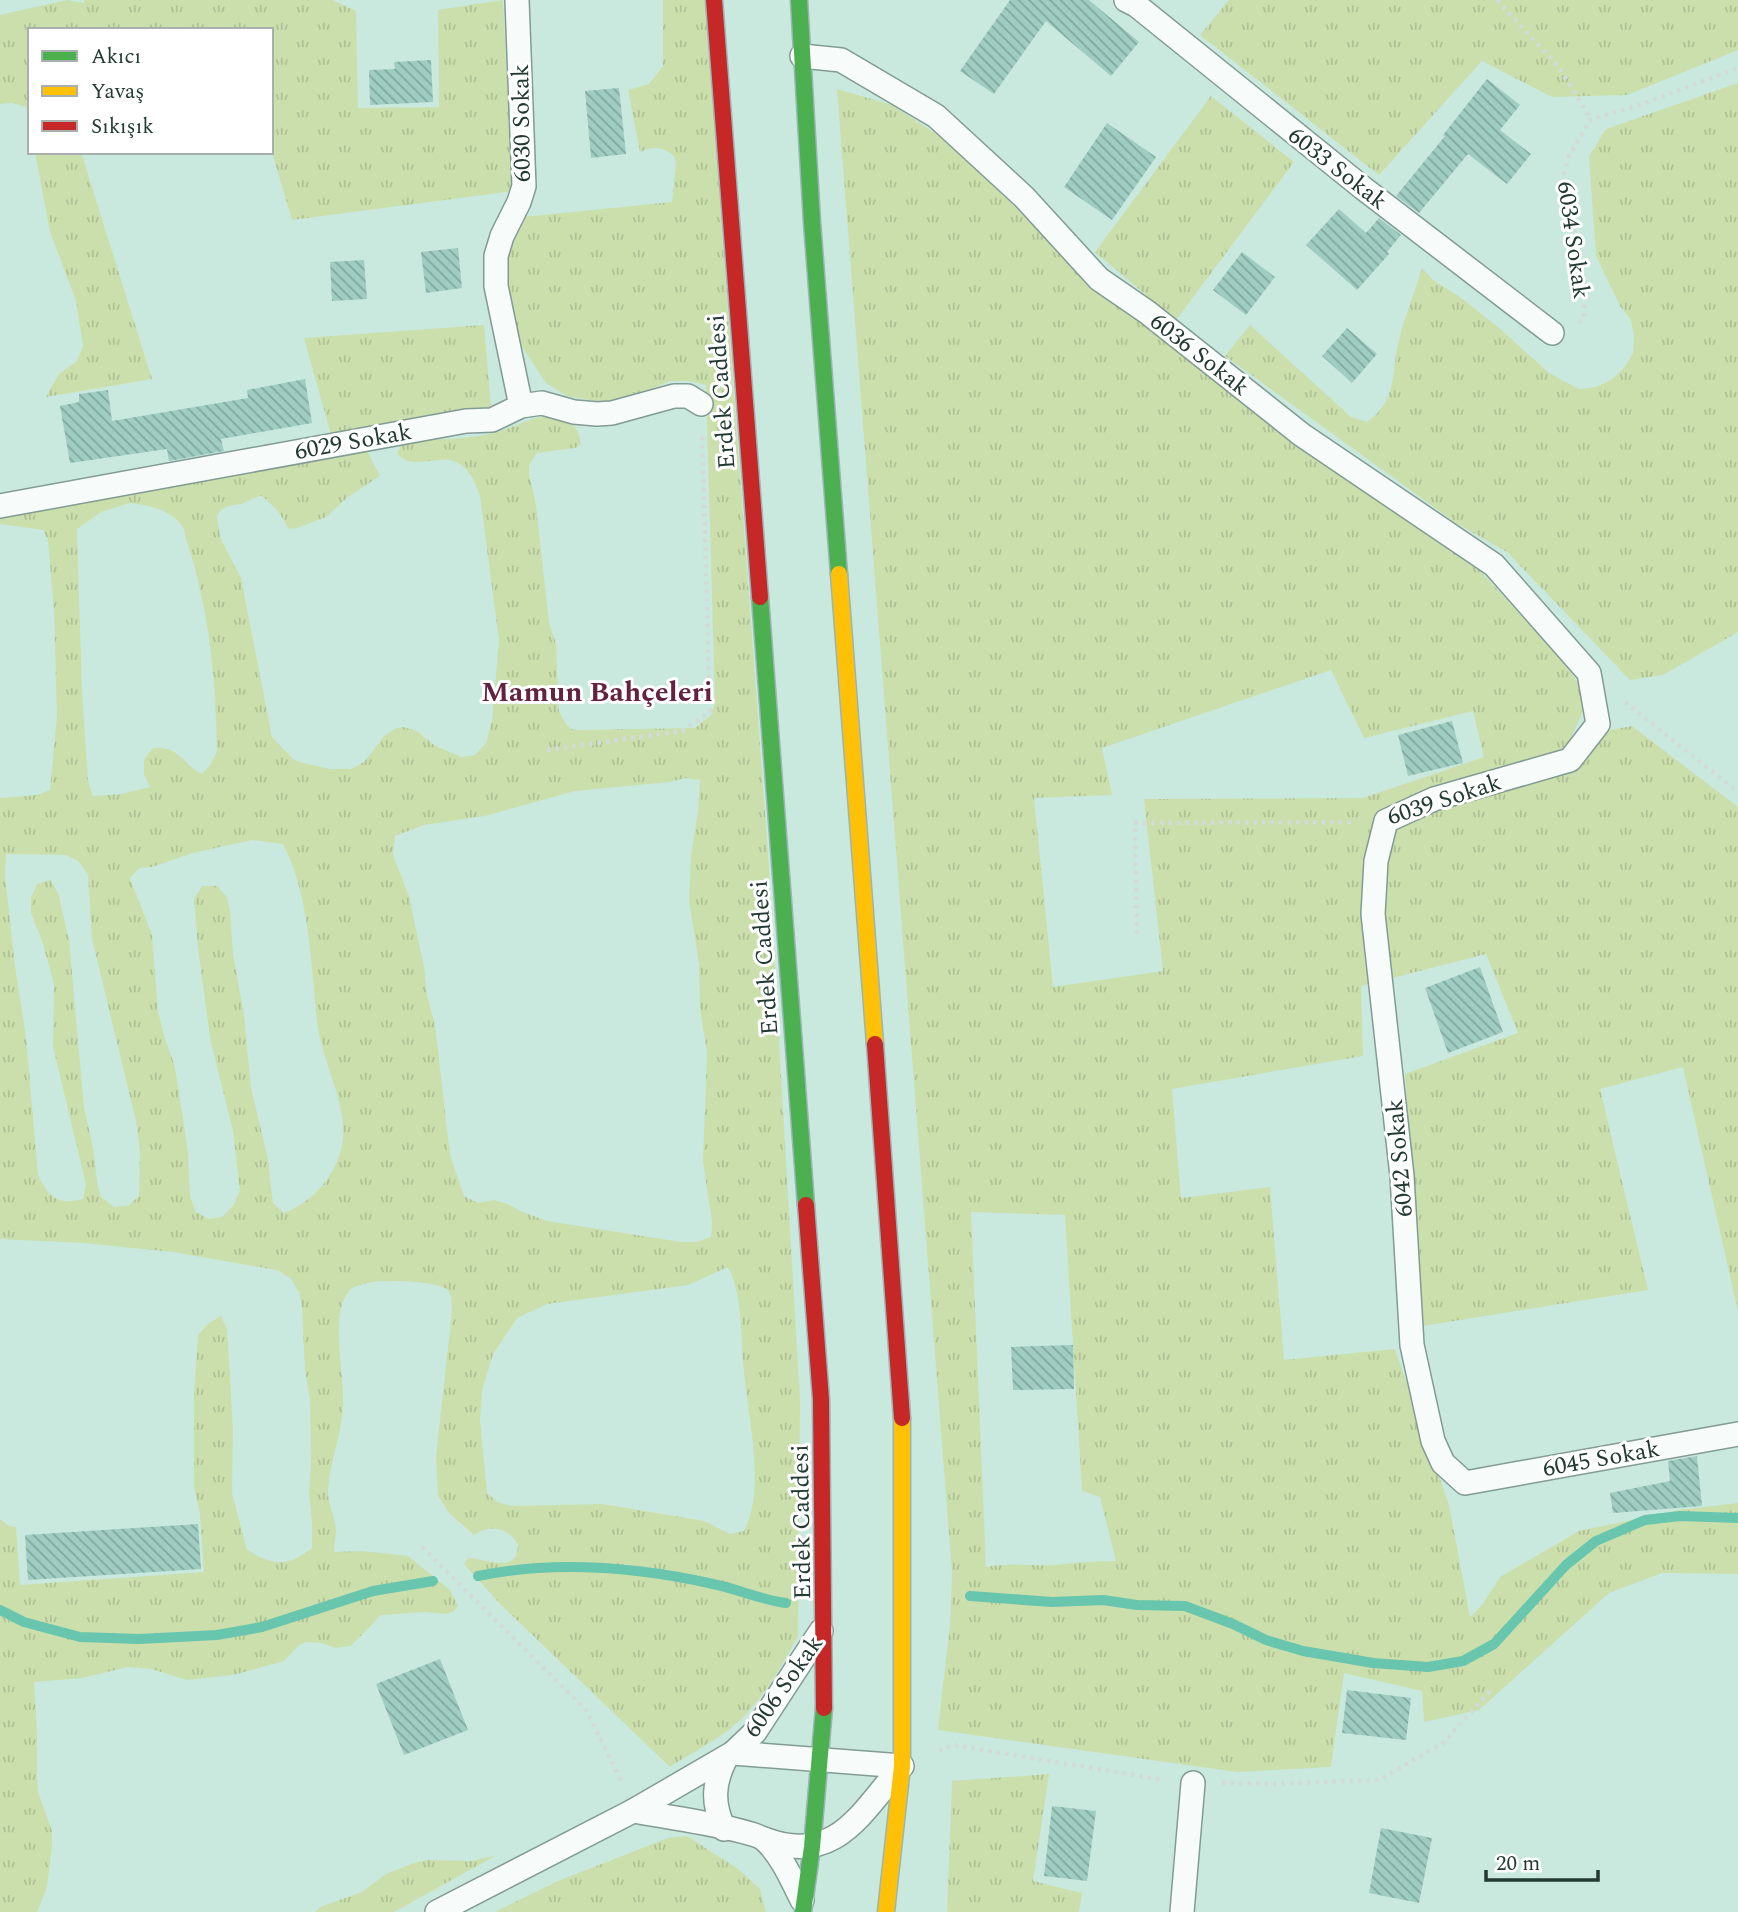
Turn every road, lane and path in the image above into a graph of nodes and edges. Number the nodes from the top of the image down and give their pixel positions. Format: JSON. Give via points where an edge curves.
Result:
{"nodes":[{"id":1,"x":517,"y":0,"type":"edge"},
{"id":2,"x":714,"y":0,"type":"edge"},
{"id":3,"x":799,"y":0,"type":"edge"},
{"id":4,"x":1126,"y":0,"type":"edge"},
{"id":5,"x":1497,"y":0,"type":"edge"},
{"id":6,"x":802,"y":56,"type":"junction"},
{"id":7,"x":1738,"y":68,"type":"edge"},
{"id":8,"x":1591,"y":119,"type":"junction"},
{"id":9,"x":1552,"y":333,"type":"joint"},
{"id":10,"x":701,"y":404,"type":"joint"},
{"id":11,"x":521,"y":405,"type":"junction"},
{"id":12,"x":0,"y":506,"type":"edge"},
{"id":13,"x":1589,"y":673,"type":"junction"},
{"id":14,"x":547,"y":750,"type":"dead end"},
{"id":15,"x":1738,"y":792,"type":"edge"},
{"id":16,"x":1386,"y":821,"type":"junction"},
{"id":17,"x":1137,"y":934,"type":"dead end"},
{"id":18,"x":1738,"y":1434,"type":"edge"},
{"id":19,"x":1465,"y":1483,"type":"joint"},
{"id":20,"x":422,"y":1547,"type":"dead end"},
{"id":21,"x":825,"y":1625,"type":"junction"},
{"id":22,"x":729,"y":1756,"type":"junction"},
{"id":23,"x":820,"y":1760,"type":"junction"},
{"id":24,"x":902,"y":1766,"type":"junction"},
{"id":25,"x":1193,"y":1783,"type":"dead end"},
{"id":26,"x":633,"y":1811,"type":"junction"},
{"id":27,"x":724,"y":1829,"type":"junction"},
{"id":28,"x":764,"y":1839,"type":"junction"},
{"id":29,"x":812,"y":1847,"type":"junction"},
{"id":30,"x":803,"y":1908,"type":"edge"},
{"id":31,"x":437,"y":1912,"type":"edge"},
{"id":32,"x":886,"y":1912,"type":"edge"},
{"id":33,"x":1182,"y":1912,"type":"edge"}],
"edges":[{"from":1,"to":11,"type":"lane","name":"6030 Sokak","via":[[524,186],[496,256],[496,286]]},
{"from":2,"to":21,"type":"main road","name":"Erdek Caddesi","via":[[821,1399]]},
{"from":3,"to":6,"type":"main road"},
{"from":4,"to":9,"type":"lane","name":"6033 Sokak"},
{"from":5,"to":8,"type":"path","via":[[1558,65]]},
{"from":6,"to":13,"type":"lane","name":"6036 Sokak","via":[[841,60],[936,116],[1024,197],[1099,279],[1302,435],[1494,565]]},
{"from":6,"to":24,"type":"main road","via":[[902,1395]]},
{"from":7,"to":8,"type":"path"},
{"from":8,"to":9,"type":"path","name":"6034 Sokak","via":[[1563,176],[1585,283],[1584,318],[1570,332]]},
{"from":10,"to":11,"type":"lane","name":"6029 Sokak","via":[[688,396],[674,396],[612,413],[574,412],[542,403]]},
{"from":10,"to":14,"type":"path","via":[[710,712],[682,731]]},
{"from":11,"to":12,"type":"lane","name":"6029 Sokak","via":[[492,420]]},
{"from":13,"to":15,"type":"path"},
{"from":13,"to":16,"type":"lane","name":"6039 Sokak","via":[[1598,724],[1570,760],[1434,799]]},
{"from":16,"to":17,"type":"path","name":"6039 Sokak","via":[[1135,823]]},
{"from":16,"to":19,"type":"lane","name":"6042 Sokak","via":[[1376,861],[1373,914],[1402,1176],[1412,1345],[1433,1441],[1443,1464]]},
{"from":18,"to":19,"type":"lane","name":"6045 Sokak"},
{"from":20,"to":26,"type":"path","via":[[586,1710]]},
{"from":21,"to":22,"type":"lane","name":"6006 Sokak","via":[[755,1732]]},
{"from":21,"to":23,"type":"main road","name":"Erdek Caddesi"},
{"from":22,"to":23,"type":"lane"},
{"from":22,"to":26,"type":"lane","name":"6006 Sokak"},
{"from":22,"to":27,"type":"lane","via":[[715,1786]]},
{"from":23,"to":24,"type":"lane"},
{"from":23,"to":29,"type":"main road","name":"Erdek Caddesi"},
{"from":24,"to":29,"type":"lane","via":[[842,1834]]},
{"from":24,"to":32,"type":"main road"},
{"from":25,"to":33,"type":"lane"},
{"from":26,"to":27,"type":"lane"},
{"from":26,"to":31,"type":"lane","name":"6006 Sokak"},
{"from":27,"to":28,"type":"lane"},
{"from":28,"to":29,"type":"lane"},
{"from":28,"to":30,"type":"lane","via":[[786,1867]]},
{"from":29,"to":30,"type":"main road","name":"Erdek Caddesi"}]}
